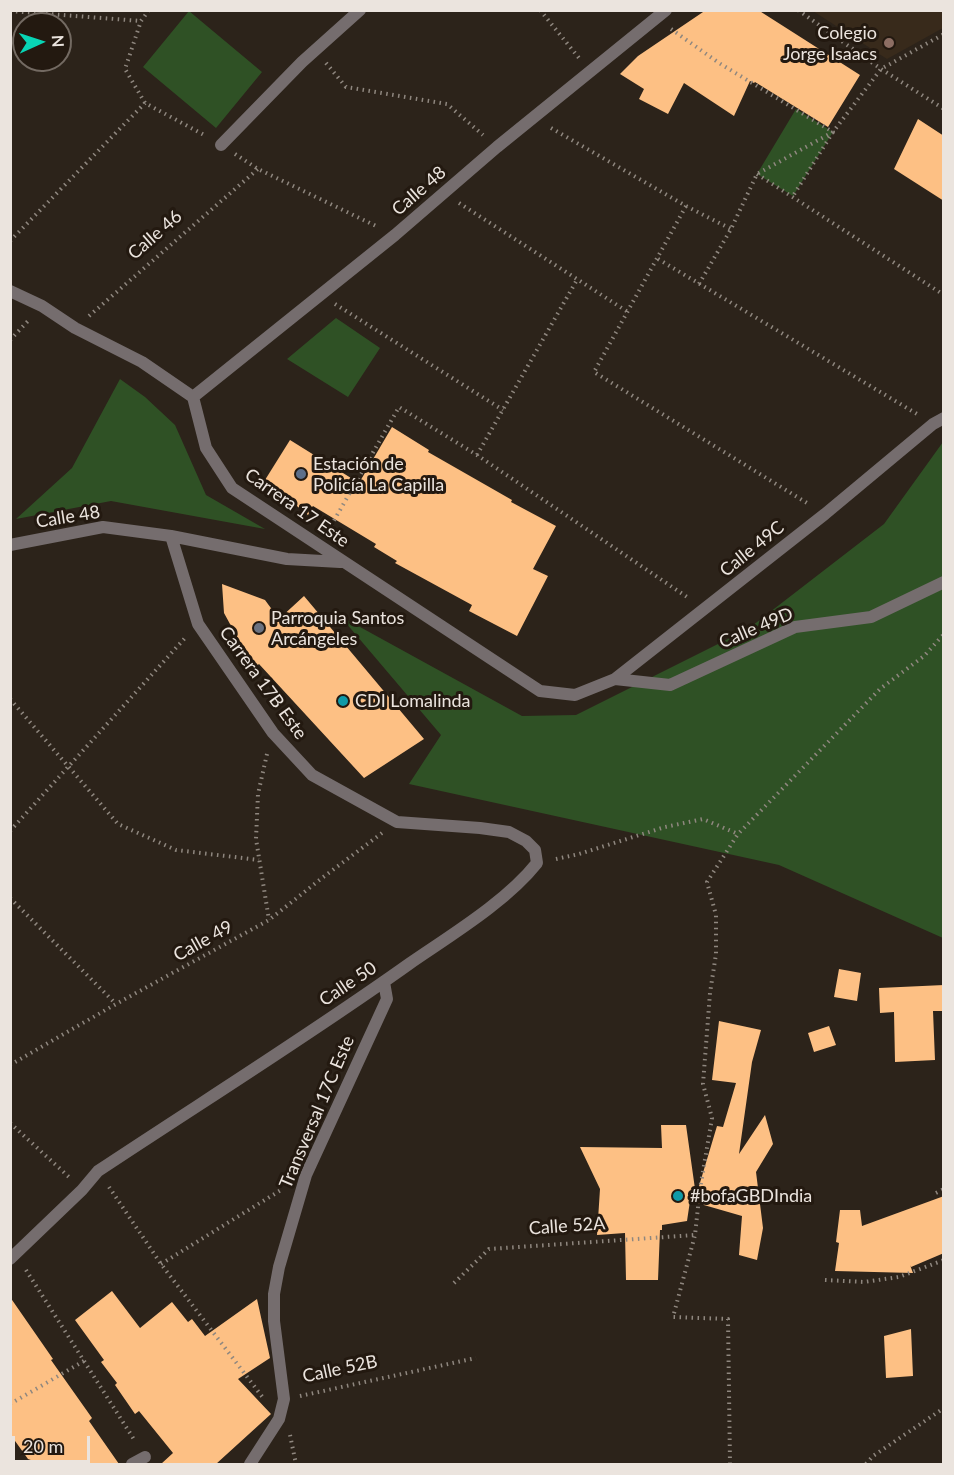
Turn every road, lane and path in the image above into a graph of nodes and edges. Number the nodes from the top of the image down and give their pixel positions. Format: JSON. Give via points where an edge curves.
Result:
{"nodes":[{"id":1,"x":149,"y":10,"type":"edge"},
{"id":2,"x":360,"y":10,"type":"edge"},
{"id":3,"x":540,"y":10,"type":"edge"},
{"id":4,"x":666,"y":10,"type":"edge"},
{"id":5,"x":798,"y":10,"type":"edge"},
{"id":6,"x":14,"y":11,"type":"edge"},
{"id":7,"x":656,"y":19,"type":"junction"},
{"id":8,"x":141,"y":21,"type":"junction"},
{"id":9,"x":944,"y":34,"type":"edge"},
{"id":10,"x":315,"y":50,"type":"junction"},
{"id":11,"x":881,"y":69,"type":"junction"},
{"id":12,"x":591,"y":72,"type":"junction"},
{"id":13,"x":145,"y":103,"type":"junction"},
{"id":14,"x":944,"y":109,"type":"edge"},
{"id":15,"x":535,"y":118,"type":"junction"},
{"id":16,"x":833,"y":132,"type":"junction"},
{"id":17,"x":221,"y":145,"type":"junction"},
{"id":18,"x":497,"y":147,"type":"junction"},
{"id":19,"x":258,"y":169,"type":"junction"},
{"id":20,"x":757,"y":174,"type":"junction"},
{"id":21,"x":443,"y":193,"type":"junction"},
{"id":22,"x":793,"y":196,"type":"junction"},
{"id":23,"x":686,"y":206,"type":"junction"},
{"id":24,"x":730,"y":229,"type":"junction"},
{"id":25,"x":395,"y":235,"type":"junction"},
{"id":26,"x":10,"y":241,"type":"edge"},
{"id":27,"x":658,"y":259,"type":"junction"},
{"id":28,"x":578,"y":278,"type":"junction"},
{"id":29,"x":699,"y":284,"type":"junction"},
{"id":30,"x":10,"y":291,"type":"edge"},
{"id":31,"x":319,"y":294,"type":"junction"},
{"id":32,"x":944,"y":295,"type":"edge"},
{"id":33,"x":42,"y":306,"type":"junction"},
{"id":34,"x":628,"y":312,"type":"junction"},
{"id":35,"x":75,"y":328,"type":"junction"},
{"id":36,"x":10,"y":340,"type":"edge"},
{"id":37,"x":193,"y":397,"type":"junction"},
{"id":38,"x":503,"y":410,"type":"junction"},
{"id":39,"x":938,"y":421,"type":"edge"},
{"id":40,"x":477,"y":455,"type":"junction"},
{"id":41,"x":825,"y":514,"type":"junction"},
{"id":42,"x":171,"y":536,"type":"junction"},
{"id":43,"x":10,"y":544,"type":"edge"},
{"id":44,"x":319,"y":547,"type":"junction"},
{"id":45,"x":344,"y":562,"type":"junction"},
{"id":46,"x":944,"y":582,"type":"edge"},
{"id":47,"x":705,"y":609,"type":"junction"},
{"id":48,"x":198,"y":624,"type":"junction"},
{"id":49,"x":944,"y":634,"type":"edge"},
{"id":50,"x":615,"y":679,"type":"junction"},
{"id":51,"x":575,"y":695,"type":"joint"},
{"id":52,"x":10,"y":699,"type":"edge"},
{"id":53,"x":273,"y":733,"type":"junction"},
{"id":54,"x":70,"y":767,"type":"junction"},
{"id":55,"x":397,"y":822,"type":"junction"},
{"id":56,"x":10,"y":831,"type":"edge"},
{"id":57,"x":738,"y":834,"type":"junction"},
{"id":58,"x":259,"y":860,"type":"junction"},
{"id":59,"x":537,"y":863,"type":"junction"},
{"id":60,"x":10,"y":898,"type":"edge"},
{"id":61,"x":269,"y":920,"type":"junction"},
{"id":62,"x":384,"y":982,"type":"junction"},
{"id":63,"x":116,"y":1004,"type":"junction"},
{"id":64,"x":10,"y":1065,"type":"edge"},
{"id":65,"x":10,"y":1123,"type":"edge"},
{"id":66,"x":98,"y":1171,"type":"junction"},
{"id":67,"x":306,"y":1175,"type":"junction"},
{"id":68,"x":944,"y":1189,"type":"edge"},
{"id":69,"x":82,"y":1190,"type":"junction"},
{"id":70,"x":936,"y":1193,"type":"dead end"},
{"id":71,"x":695,"y":1235,"type":"junction"},
{"id":72,"x":13,"y":1257,"type":"edge"},
{"id":73,"x":944,"y":1260,"type":"edge"},
{"id":74,"x":161,"y":1264,"type":"junction"},
{"id":75,"x":825,"y":1280,"type":"dead end"},
{"id":76,"x":454,"y":1283,"type":"dead end"},
{"id":77,"x":476,"y":1358,"type":"dead end"},
{"id":78,"x":84,"y":1361,"type":"junction"},
{"id":79,"x":284,"y":1399,"type":"junction"},
{"id":80,"x":10,"y":1404,"type":"edge"},
{"id":81,"x":944,"y":1408,"type":"edge"},
{"id":82,"x":279,"y":1419,"type":"junction"},
{"id":83,"x":145,"y":1456,"type":"joint"},
{"id":84,"x":132,"y":1464,"type":"edge"},
{"id":85,"x":250,"y":1464,"type":"edge"},
{"id":86,"x":730,"y":1464,"type":"edge"},
{"id":87,"x":866,"y":1464,"type":"edge"}],
"edges":[{"from":1,"to":8,"type":"path"},
{"from":2,"to":10,"type":"street"},
{"from":3,"to":12,"type":"path"},
{"from":4,"to":7,"type":"street","name":"Calle 48"},
{"from":5,"to":11,"type":"path"},
{"from":6,"to":8,"type":"path"},
{"from":7,"to":12,"type":"street","name":"Calle 48"},
{"from":7,"to":16,"type":"path","via":[[719,63]]},
{"from":8,"to":13,"type":"path","via":[[126,69]]},
{"from":9,"to":11,"type":"path"},
{"from":10,"to":17,"type":"street"},
{"from":10,"to":18,"type":"path","via":[[346,87],[447,104]]},
{"from":11,"to":14,"type":"path"},
{"from":11,"to":16,"type":"path"},
{"from":12,"to":15,"type":"street","name":"Calle 48"},
{"from":13,"to":17,"type":"path"},
{"from":13,"to":26,"type":"path"},
{"from":15,"to":18,"type":"street","name":"Calle 48"},
{"from":15,"to":23,"type":"path"},
{"from":16,"to":20,"type":"path"},
{"from":16,"to":22,"type":"path"},
{"from":17,"to":19,"type":"path"},
{"from":18,"to":21,"type":"street","name":"Calle 48"},
{"from":19,"to":25,"type":"path"},
{"from":19,"to":35,"type":"path","name":"Calle 46"},
{"from":20,"to":22,"type":"path"},
{"from":20,"to":24,"type":"path"},
{"from":21,"to":25,"type":"street","name":"Calle 48"},
{"from":21,"to":28,"type":"path"},
{"from":22,"to":32,"type":"path"},
{"from":23,"to":24,"type":"path"},
{"from":23,"to":27,"type":"path"},
{"from":24,"to":29,"type":"path"},
{"from":25,"to":31,"type":"street","name":"Calle 48"},
{"from":27,"to":29,"type":"path"},
{"from":27,"to":34,"type":"path"},
{"from":28,"to":34,"type":"path"},
{"from":28,"to":38,"type":"path"},
{"from":29,"to":39,"type":"path"},
{"from":30,"to":33,"type":"street"},
{"from":31,"to":37,"type":"street","name":"Calle 48"},
{"from":31,"to":38,"type":"path"},
{"from":33,"to":35,"type":"street"},
{"from":33,"to":36,"type":"path"},
{"from":34,"to":41,"type":"path","via":[[594,372]]},
{"from":35,"to":37,"type":"street","via":[[142,362]]},
{"from":37,"to":44,"type":"street","name":"Carrera 17 Este","via":[[206,448],[232,488]]},
{"from":38,"to":40,"type":"path"},
{"from":39,"to":41,"type":"street","name":"Calle 49C"},
{"from":40,"to":44,"type":"path","via":[[399,407]]},
{"from":40,"to":47,"type":"path"},
{"from":41,"to":47,"type":"street","name":"Calle 49C"},
{"from":42,"to":43,"type":"street","name":"Calle 48","via":[[103,527]]},
{"from":42,"to":45,"type":"street","name":"Calle 48","via":[[287,558]]},
{"from":42,"to":48,"type":"street","name":"Carrera 17B Este"},
{"from":44,"to":45,"type":"street","name":"Carrera 17 Este"},
{"from":45,"to":51,"type":"street","name":"Carrera 17 Este","via":[[540,691]]},
{"from":46,"to":50,"type":"street","name":"Calle 49D","via":[[871,617],[795,627],[670,685]]},
{"from":47,"to":50,"type":"street","name":"Calle 49C"},
{"from":48,"to":53,"type":"street","name":"Carrera 17B Este"},
{"from":48,"to":54,"type":"path"},
{"from":49,"to":57,"type":"path","via":[[924,656],[880,689]]},
{"from":50,"to":51,"type":"street","name":"Calle 49C"},
{"from":52,"to":54,"type":"path"},
{"from":53,"to":55,"type":"street","name":"Carrera 17B Este","via":[[312,775]]},
{"from":53,"to":58,"type":"path","via":[[258,794]]},
{"from":54,"to":56,"type":"path"},
{"from":54,"to":58,"type":"path","via":[[118,824],[176,850]]},
{"from":55,"to":59,"type":"street","name":"Carrera 17B Este","via":[[508,832],[535,850]]},
{"from":55,"to":61,"type":"path","name":"Calle 49"},
{"from":57,"to":59,"type":"path","via":[[703,819]]},
{"from":57,"to":71,"type":"path","via":[[707,882],[716,915],[703,1084],[712,1118]]},
{"from":58,"to":61,"type":"path"},
{"from":59,"to":62,"type":"street","name":"Calle 50","via":[[507,893]]},
{"from":60,"to":63,"type":"path"},
{"from":61,"to":63,"type":"path","name":"Calle 49"},
{"from":62,"to":66,"type":"street","name":"Calle 50"},
{"from":62,"to":67,"type":"street","name":"Transversal 17C Este","via":[[387,999]]},
{"from":63,"to":64,"type":"path","name":"Calle 49"},
{"from":65,"to":69,"type":"path"},
{"from":66,"to":69,"type":"street","name":"Calle 50"},
{"from":66,"to":74,"type":"path"},
{"from":67,"to":74,"type":"path"},
{"from":67,"to":79,"type":"street","name":"Transversal 17C Este","via":[[274,1294]]},
{"from":68,"to":70,"type":"path"},
{"from":69,"to":72,"type":"street","name":"Calle 50"},
{"from":71,"to":76,"type":"path","name":"Calle 52A","via":[[489,1250]]},
{"from":71,"to":86,"type":"path","via":[[673,1317],[728,1319]]},
{"from":72,"to":78,"type":"path"},
{"from":73,"to":75,"type":"path","via":[[899,1276],[864,1282]]},
{"from":74,"to":82,"type":"path"},
{"from":77,"to":79,"type":"path","name":"Calle 52B"},
{"from":78,"to":80,"type":"path"},
{"from":78,"to":83,"type":"path"},
{"from":79,"to":82,"type":"street","name":"Calle 52B"},
{"from":81,"to":87,"type":"path"},
{"from":82,"to":85,"type":"street","name":"Calle 52B"},
{"from":83,"to":84,"type":"street"}]}
